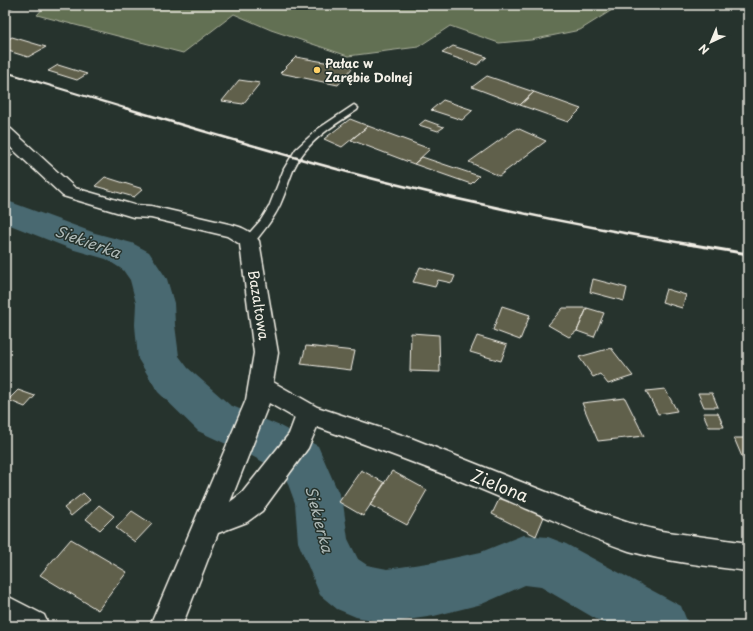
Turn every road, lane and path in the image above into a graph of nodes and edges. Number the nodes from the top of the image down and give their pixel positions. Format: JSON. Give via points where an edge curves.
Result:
{"nodes":[{"id":1,"x":354,"y":108,"type":"dead end"},
{"id":2,"x":5,"y":133,"type":"edge"},
{"id":3,"x":249,"y":241,"type":"junction"},
{"id":4,"x":260,"y":393,"type":"junction"},
{"id":5,"x":309,"y":414,"type":"junction"},
{"id":6,"x":208,"y":523,"type":"junction"},
{"id":7,"x":748,"y":557,"type":"edge"},
{"id":8,"x":5,"y":610,"type":"edge"},
{"id":9,"x":33,"y":626,"type":"edge"},
{"id":10,"x":166,"y":626,"type":"edge"}],
"edges":[{"from":1,"to":3,"type":"lane","via":[[313,138],[294,157],[277,200],[262,227]]},
{"from":2,"to":3,"type":"street","via":[[69,192],[133,211],[152,212],[233,231]]},
{"from":3,"to":4,"type":"street","name":"Bazaltowa","via":[[266,353]]},
{"from":4,"to":5,"type":"street","name":"Zielona"},
{"from":4,"to":6,"type":"street","name":"Bazaltowa"},
{"from":5,"to":6,"type":"street","via":[[300,440],[252,502],[237,512]]},
{"from":5,"to":7,"type":"street","name":"Zielona","via":[[402,446],[630,537]]},
{"from":6,"to":10,"type":"street","name":"Bazaltowa"},
{"from":8,"to":9,"type":"street"}]}
